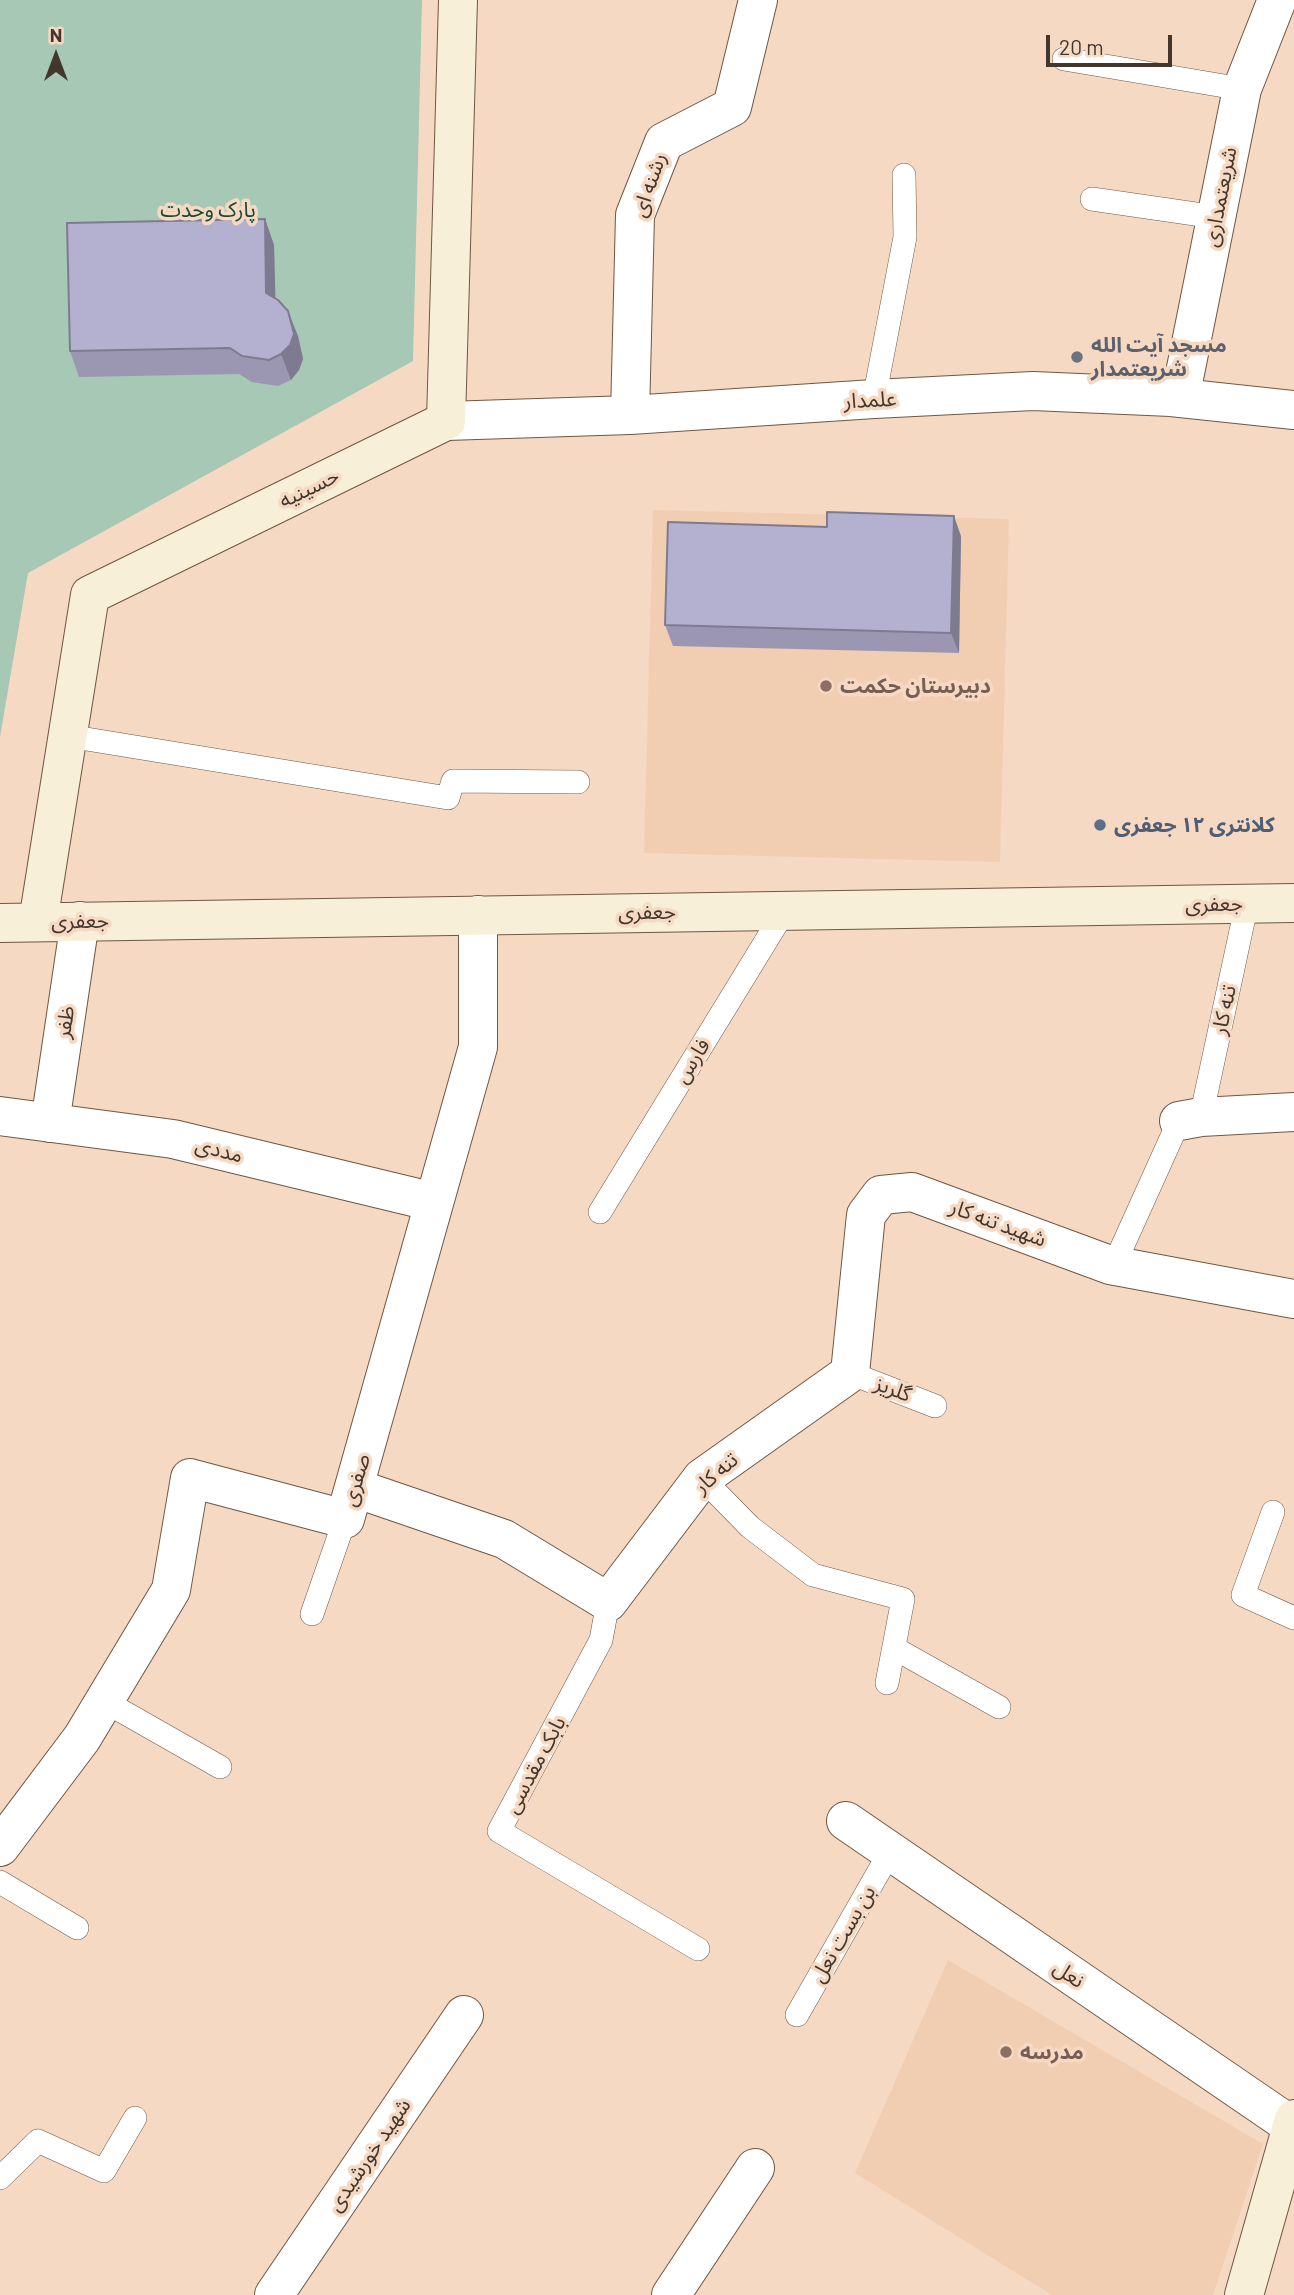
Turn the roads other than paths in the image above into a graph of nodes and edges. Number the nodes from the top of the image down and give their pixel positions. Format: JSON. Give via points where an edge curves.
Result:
{"nodes":[{"id":1,"x":458,"y":0,"type":"edge"},
{"id":2,"x":758,"y":0,"type":"edge"},
{"id":3,"x":1277,"y":0,"type":"edge"},
{"id":4,"x":1064,"y":59,"type":"dead end"},
{"id":5,"x":1242,"y":89,"type":"junction"},
{"id":6,"x":904,"y":175,"type":"dead end"},
{"id":7,"x":1092,"y":199,"type":"dead end"},
{"id":8,"x":1216,"y":217,"type":"junction"},
{"id":9,"x":1180,"y":398,"type":"junction"},
{"id":10,"x":874,"y":399,"type":"junction"},
{"id":11,"x":1294,"y":410,"type":"edge"},
{"id":12,"x":631,"y":415,"type":"junction"},
{"id":13,"x":446,"y":421,"type":"junction"},
{"id":14,"x":68,"y":736,"type":"junction"},
{"id":15,"x":578,"y":782,"type":"dead end"},
{"id":16,"x":1294,"y":902,"type":"edge"},
{"id":17,"x":1247,"y":903,"type":"junction"},
{"id":18,"x":785,"y":910,"type":"junction"},
{"id":19,"x":478,"y":915,"type":"junction"},
{"id":20,"x":80,"y":921,"type":"junction"},
{"id":21,"x":37,"y":922,"type":"junction"},
{"id":22,"x":0,"y":923,"type":"edge"},
{"id":23,"x":1294,"y":1112,"type":"edge"},
{"id":24,"x":0,"y":1116,"type":"edge"},
{"id":25,"x":1190,"y":1119,"type":"junction"},
{"id":26,"x":50,"y":1123,"type":"junction"},
{"id":27,"x":434,"y":1202,"type":"junction"},
{"id":28,"x":600,"y":1212,"type":"dead end"},
{"id":29,"x":1114,"y":1265,"type":"junction"},
{"id":30,"x":1294,"y":1299,"type":"edge"},
{"id":31,"x":850,"y":1373,"type":"junction"},
{"id":32,"x":935,"y":1406,"type":"dead end"},
{"id":33,"x":702,"y":1478,"type":"junction"},
{"id":34,"x":350,"y":1503,"type":"junction"},
{"id":35,"x":1273,"y":1512,"type":"dead end"},
{"id":36,"x":608,"y":1602,"type":"junction"},
{"id":37,"x":312,"y":1614,"type":"dead end"},
{"id":38,"x":1294,"y":1618,"type":"edge"},
{"id":39,"x":894,"y":1648,"type":"junction"},
{"id":40,"x":887,"y":1682,"type":"dead end"},
{"id":41,"x":104,"y":1701,"type":"junction"},
{"id":42,"x":999,"y":1707,"type":"dead end"},
{"id":43,"x":220,"y":1768,"type":"dead end"},
{"id":44,"x":846,"y":1821,"type":"dead end"},
{"id":45,"x":0,"y":1847,"type":"edge"},
{"id":46,"x":890,"y":1852,"type":"junction"},
{"id":47,"x":0,"y":1882,"type":"edge"},
{"id":48,"x":77,"y":1928,"type":"dead end"},
{"id":49,"x":698,"y":1949,"type":"dead end"},
{"id":50,"x":464,"y":2015,"type":"dead end"},
{"id":51,"x":797,"y":2015,"type":"dead end"},
{"id":52,"x":135,"y":2118,"type":"dead end"},
{"id":53,"x":1293,"y":2122,"type":"edge"},
{"id":54,"x":755,"y":2168,"type":"dead end"},
{"id":55,"x":0,"y":2178,"type":"edge"},
{"id":56,"x":274,"y":2295,"type":"edge"},
{"id":57,"x":671,"y":2295,"type":"edge"},
{"id":58,"x":1244,"y":2295,"type":"edge"}],
"edges":[{"from":1,"to":13,"type":"street"},
{"from":2,"to":12,"type":"street","name":"رشنه ای","via":[[732,107],[664,142],[635,215]]},
{"from":3,"to":5,"type":"street","name":"شریعتمداری"},
{"from":4,"to":5,"type":"lane"},
{"from":5,"to":8,"type":"street","name":"شریعتمداری"},
{"from":6,"to":10,"type":"lane","via":[[905,237]]},
{"from":7,"to":8,"type":"lane"},
{"from":8,"to":9,"type":"street","name":"شریعتمداری"},
{"from":9,"to":10,"type":"street","name":"علمدار","via":[[1033,391]]},
{"from":9,"to":11,"type":"street","name":"علمدار"},
{"from":10,"to":12,"type":"street","name":"علمدار"},
{"from":12,"to":13,"type":"street","name":"علمدار"},
{"from":13,"to":14,"type":"street","name":"حسینیه","via":[[90,596]]},
{"from":14,"to":15,"type":"lane","via":[[447,798],[453,781]]},
{"from":14,"to":21,"type":"street","name":"حسینیه"},
{"from":16,"to":17,"type":"street","name":"جعفری"},
{"from":17,"to":18,"type":"street","name":"جعفری"},
{"from":17,"to":25,"type":"lane","name":"تنه کار"},
{"from":18,"to":19,"type":"street","name":"جعفری"},
{"from":18,"to":28,"type":"lane","name":"فارس"},
{"from":19,"to":20,"type":"street","name":"جعفری"},
{"from":19,"to":27,"type":"street","name":"صفری","via":[[478,1047]]},
{"from":20,"to":21,"type":"street","name":"جعفری"},
{"from":20,"to":26,"type":"street","name":"ظفر"},
{"from":21,"to":22,"type":"street","name":"جعفری"},
{"from":23,"to":25,"type":"street"},
{"from":24,"to":26,"type":"street","name":"مددی"},
{"from":25,"to":29,"type":"lane","name":"تنه کار"},
{"from":26,"to":27,"type":"street","name":"مددی","via":[[173,1139]]},
{"from":27,"to":34,"type":"street","name":"صفری"},
{"from":29,"to":30,"type":"street","name":"شهید تنه کار"},
{"from":29,"to":31,"type":"street","name":"شهید تنه کار","via":[[912,1192],[881,1195],[866,1215]]},
{"from":31,"to":32,"type":"lane","name":"گلریز"},
{"from":31,"to":33,"type":"street","name":"تنه کار"},
{"from":33,"to":36,"type":"street","name":"تنه کار"},
{"from":33,"to":39,"type":"lane","via":[[750,1527],[813,1575],[903,1599]]},
{"from":34,"to":36,"type":"street","via":[[504,1539]]},
{"from":34,"to":37,"type":"lane"},
{"from":34,"to":41,"type":"street","name":"صفری","via":[[190,1478],[170,1590]]},
{"from":35,"to":38,"type":"lane","via":[[1242,1595]]},
{"from":36,"to":49,"type":"lane","name":"بابک مقدسی","via":[[601,1640],[499,1831]]},
{"from":39,"to":40,"type":"lane"},
{"from":39,"to":42,"type":"lane"},
{"from":41,"to":43,"type":"lane"},
{"from":41,"to":45,"type":"street","name":"صفری","via":[[82,1738]]},
{"from":44,"to":46,"type":"street","name":"نعل"},
{"from":46,"to":51,"type":"lane","name":"بن بست نعل"},
{"from":46,"to":53,"type":"street","name":"نعل"},
{"from":47,"to":48,"type":"lane"},
{"from":50,"to":56,"type":"street","name":"شهید خورشیدی"},
{"from":52,"to":55,"type":"lane","via":[[104,2171],[37,2141]]},
{"from":53,"to":58,"type":"street"},
{"from":54,"to":57,"type":"street"}]}
